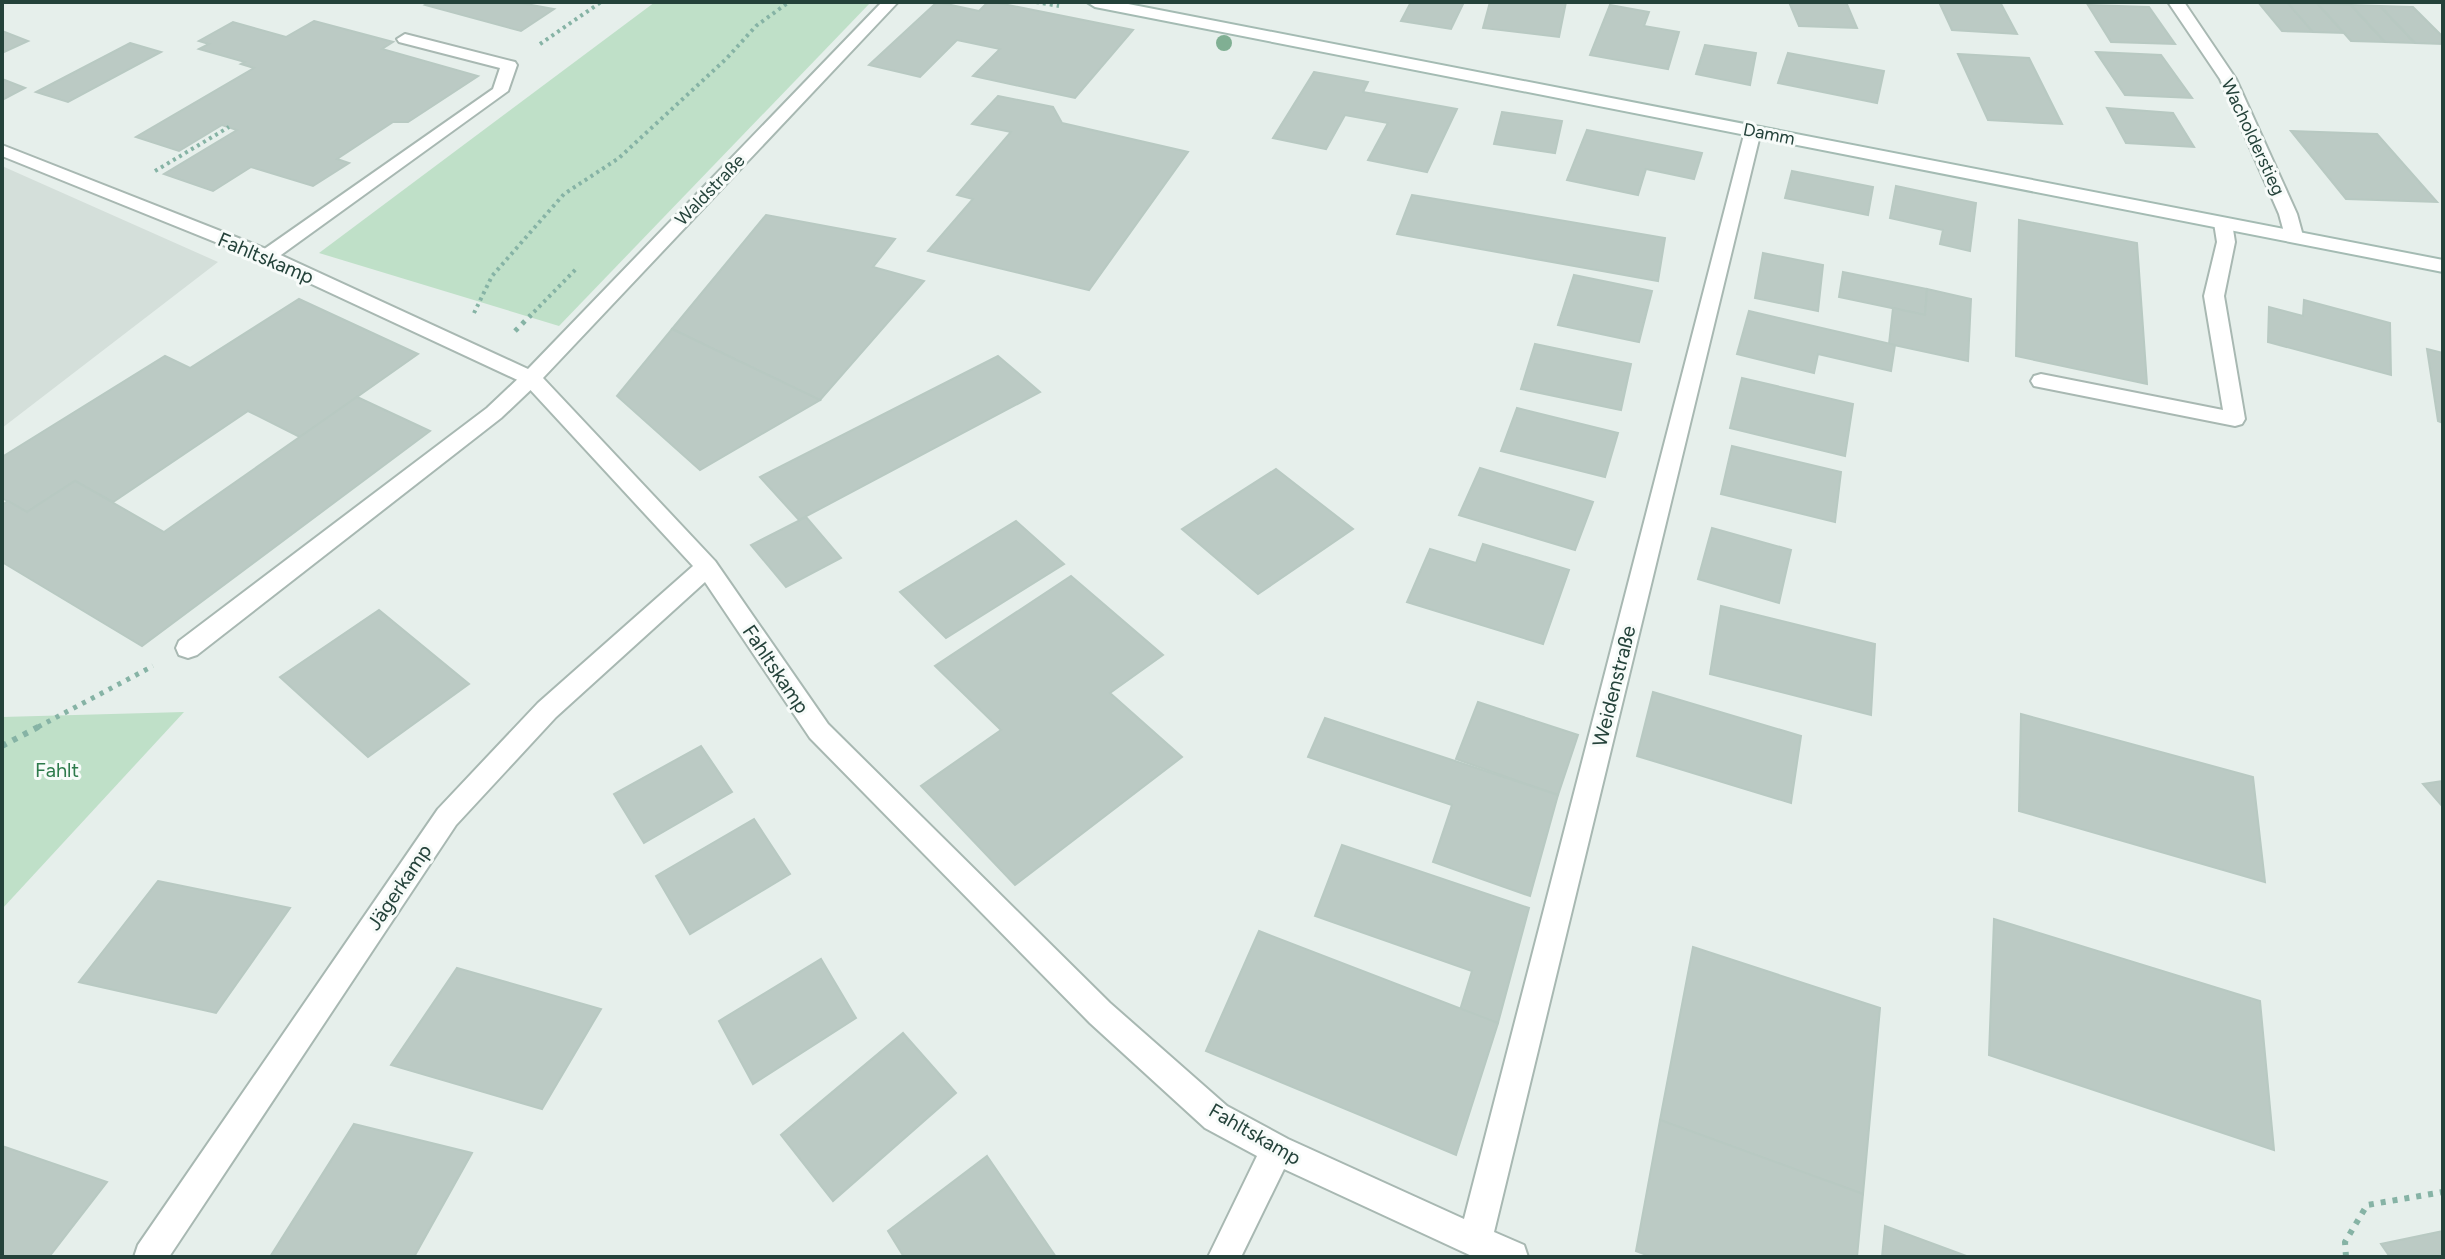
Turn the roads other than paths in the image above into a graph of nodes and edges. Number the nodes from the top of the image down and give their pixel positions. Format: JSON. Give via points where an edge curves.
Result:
{"nodes":[{"id":1,"x":890,"y":2,"type":"edge"},
{"id":2,"x":1095,"y":2,"type":"edge"},
{"id":3,"x":2176,"y":2,"type":"edge"},
{"id":4,"x":405,"y":39,"type":"dead end"},
{"id":5,"x":1753,"y":131,"type":"junction"},
{"id":6,"x":2,"y":150,"type":"edge"},
{"id":7,"x":2223,"y":223,"type":"junction"},
{"id":8,"x":2294,"y":236,"type":"junction"},
{"id":9,"x":267,"y":256,"type":"junction"},
{"id":10,"x":2443,"y":266,"type":"edge"},
{"id":11,"x":531,"y":378,"type":"junction"},
{"id":12,"x":2041,"y":381,"type":"dead end"},
{"id":13,"x":707,"y":567,"type":"junction"},
{"id":14,"x":188,"y":648,"type":"road end"},
{"id":15,"x":1277,"y":1150,"type":"junction"},
{"id":16,"x":1475,"y":1241,"type":"junction"},
{"id":17,"x":150,"y":1257,"type":"edge"},
{"id":18,"x":1224,"y":1257,"type":"edge"},
{"id":19,"x":1512,"y":1257,"type":"edge"}],
"edges":[{"from":1,"to":11,"type":"street","name":"Waldstraße"},
{"from":2,"to":5,"type":"street","name":"Damm"},
{"from":3,"to":8,"type":"street","name":"Wacholderstieg","via":[[2228,79]]},
{"from":4,"to":9,"type":"street","via":[[509,65],[500,91]]},
{"from":5,"to":7,"type":"street","name":"Damm"},
{"from":5,"to":16,"type":"street","name":"Weidenstraße"},
{"from":6,"to":9,"type":"street","name":"Fahltskamp"},
{"from":7,"to":8,"type":"street","name":"Damm"},
{"from":7,"to":12,"type":"street","via":[[2226,242],[2214,296],[2235,419]]},
{"from":8,"to":10,"type":"street","name":"Damm"},
{"from":9,"to":11,"type":"street","name":"Fahltskamp"},
{"from":11,"to":13,"type":"street","name":"Fahltskamp"},
{"from":11,"to":14,"type":"street","name":"Waldstraße","via":[[494,413]]},
{"from":13,"to":15,"type":"street","name":"Fahltskamp","via":[[819,731],[1100,1013],[1216,1117]]},
{"from":13,"to":17,"type":"street","name":"Jägerkamp","via":[[547,710],[447,817]]},
{"from":15,"to":16,"type":"street","name":"Fahltskamp"},
{"from":15,"to":18,"type":"street"},
{"from":16,"to":19,"type":"street","name":"Fahltskamp"}]}
